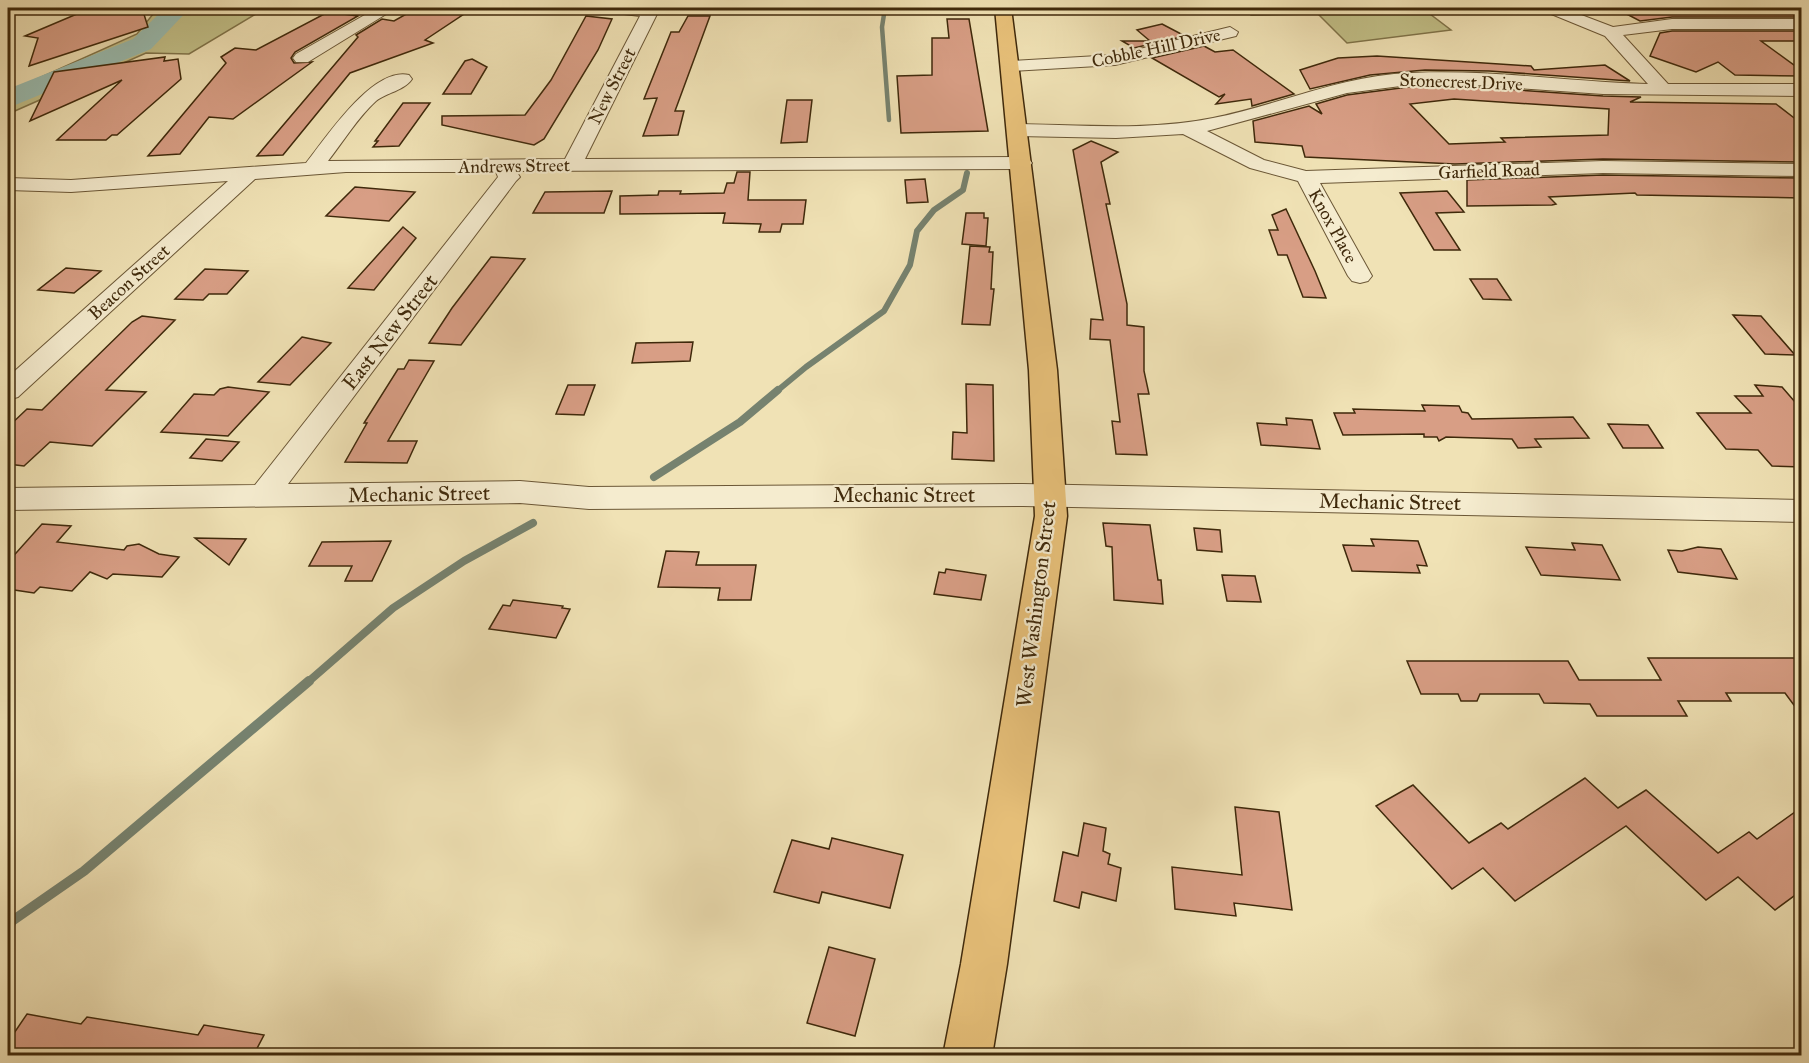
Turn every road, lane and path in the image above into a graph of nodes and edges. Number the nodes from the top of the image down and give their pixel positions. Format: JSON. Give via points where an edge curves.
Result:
{"nodes":[{"id":1,"x":388,"y":8,"type":"edge"},
{"id":2,"x":616,"y":8,"type":"edge"},
{"id":3,"x":1003,"y":8,"type":"edge"},
{"id":4,"x":1550,"y":8,"type":"edge"},
{"id":5,"x":651,"y":10,"type":"edge"},
{"id":6,"x":1802,"y":24,"type":"edge"},
{"id":7,"x":1230,"y":32,"type":"dead end"},
{"id":8,"x":1611,"y":32,"type":"junction"},
{"id":9,"x":302,"y":58,"type":"dead end"},
{"id":10,"x":1010,"y":66,"type":"junction"},
{"id":11,"x":403,"y":80,"type":"dead end"},
{"id":12,"x":1663,"y":89,"type":"junction"},
{"id":13,"x":1802,"y":90,"type":"edge"},
{"id":14,"x":1186,"y":128,"type":"junction"},
{"id":15,"x":1018,"y":130,"type":"junction"},
{"id":16,"x":1022,"y":163,"type":"junction"},
{"id":17,"x":572,"y":165,"type":"junction"},
{"id":18,"x":502,"y":166,"type":"junction"},
{"id":19,"x":313,"y":167,"type":"junction"},
{"id":20,"x":1802,"y":170,"type":"edge"},
{"id":21,"x":250,"y":172,"type":"junction"},
{"id":22,"x":1306,"y":177,"type":"junction"},
{"id":23,"x":8,"y":184,"type":"edge"},
{"id":24,"x":1360,"y":276,"type":"dead end"},
{"id":25,"x":8,"y":391,"type":"edge"},
{"id":26,"x":1051,"y":495,"type":"junction"},
{"id":27,"x":263,"y":496,"type":"junction"},
{"id":28,"x":8,"y":499,"type":"edge"},
{"id":29,"x":1802,"y":511,"type":"edge"},
{"id":30,"x":967,"y":1056,"type":"edge"}],
"edges":[{"from":1,"to":9,"type":"street"},
{"from":2,"to":5,"type":"street"},
{"from":3,"to":10,"type":"main road","name":"West Washington Street"},
{"from":4,"to":8,"type":"street"},
{"from":5,"to":17,"type":"street","name":"New Street"},
{"from":6,"to":8,"type":"street","via":[[1672,24]]},
{"from":7,"to":10,"type":"street","name":"Cobble Hill Drive","via":[[1115,60]]},
{"from":8,"to":12,"type":"street"},
{"from":10,"to":15,"type":"main road","name":"West Washington Street"},
{"from":11,"to":19,"type":"street","via":[[367,99]]},
{"from":12,"to":13,"type":"street","name":"Stonecrest Drive"},
{"from":12,"to":14,"type":"street","name":"Stonecrest Drive","via":[[1393,80]]},
{"from":14,"to":15,"type":"street","name":"Stonecrest Drive","via":[[1135,132]]},
{"from":14,"to":22,"type":"street","name":"Garfield Road","via":[[1257,164]]},
{"from":15,"to":16,"type":"main road","name":"West Washington Street"},
{"from":16,"to":17,"type":"street","name":"Andrews Street"},
{"from":16,"to":26,"type":"main road","name":"West Washington Street"},
{"from":17,"to":18,"type":"street","name":"Andrews Street"},
{"from":18,"to":19,"type":"street","name":"Andrews Street"},
{"from":18,"to":27,"type":"street","name":"East New Street","via":[[509,177]]},
{"from":19,"to":21,"type":"street","name":"Andrews Street"},
{"from":20,"to":22,"type":"street","name":"Garfield Road","via":[[1603,167]]},
{"from":21,"to":23,"type":"street","name":"Andrews Street","via":[[71,186]]},
{"from":21,"to":25,"type":"street","name":"Beacon Street"},
{"from":22,"to":24,"type":"street","name":"Knox Place"},
{"from":26,"to":27,"type":"street","name":"Mechanic Street","via":[[589,498],[520,492]]},
{"from":26,"to":29,"type":"street","name":"Mechanic Street"},
{"from":26,"to":30,"type":"main road","name":"West Washington Street","via":[[1030,660]]},
{"from":27,"to":28,"type":"street","name":"Mechanic Street"}]}
